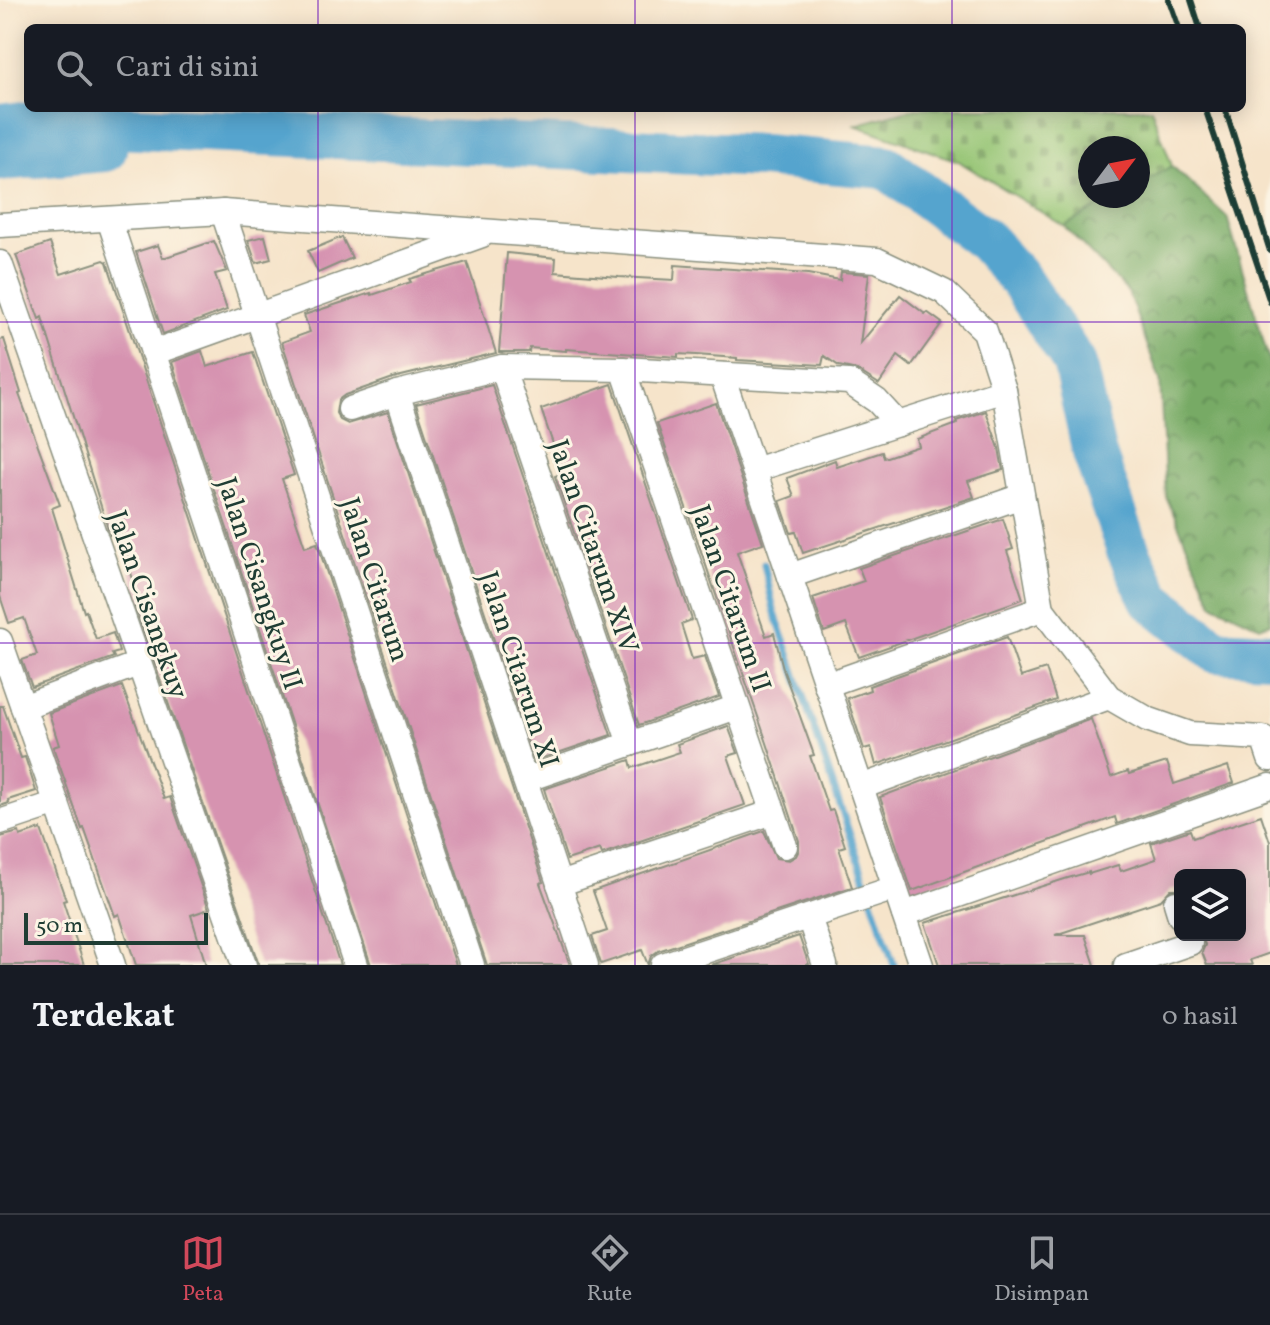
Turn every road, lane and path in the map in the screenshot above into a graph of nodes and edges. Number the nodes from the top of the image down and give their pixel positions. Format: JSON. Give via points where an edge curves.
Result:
{"nodes":[{"id":1,"x":223,"y":212,"type":"junction"},
{"id":2,"x":109,"y":219,"type":"junction"},
{"id":3,"x":0,"y":225,"type":"edge"},
{"id":4,"x":491,"y":232,"type":"junction"},
{"id":5,"x":0,"y":263,"type":"edge"},
{"id":6,"x":257,"y":314,"type":"junction"},
{"id":7,"x":153,"y":353,"type":"junction"},
{"id":8,"x":502,"y":367,"type":"junction"},
{"id":9,"x":623,"y":369,"type":"junction"},
{"id":10,"x":722,"y":375,"type":"junction"},
{"id":11,"x":1004,"y":390,"type":"junction"},
{"id":12,"x":397,"y":393,"type":"junction"},
{"id":13,"x":350,"y":409,"type":"dead end"},
{"id":14,"x":898,"y":424,"type":"junction"},
{"id":15,"x":754,"y":470,"type":"junction"},
{"id":16,"x":1022,"y":496,"type":"junction"},
{"id":17,"x":790,"y":576,"type":"junction"},
{"id":18,"x":1042,"y":609,"type":"junction"},
{"id":19,"x":0,"y":641,"type":"edge"},
{"id":20,"x":138,"y":664,"type":"junction"},
{"id":21,"x":826,"y":685,"type":"junction"},
{"id":22,"x":1109,"y":697,"type":"junction"},
{"id":23,"x":23,"y":707,"type":"junction"},
{"id":24,"x":737,"y":707,"type":"junction"},
{"id":25,"x":630,"y":744,"type":"junction"},
{"id":26,"x":1268,"y":744,"type":"edge"},
{"id":27,"x":525,"y":780,"type":"junction"},
{"id":28,"x":1270,"y":786,"type":"edge"},
{"id":29,"x":861,"y":787,"type":"junction"},
{"id":30,"x":57,"y":803,"type":"junction"},
{"id":31,"x":773,"y":812,"type":"junction"},
{"id":32,"x":0,"y":822,"type":"edge"},
{"id":33,"x":785,"y":846,"type":"dead end"},
{"id":34,"x":559,"y":884,"type":"junction"},
{"id":35,"x":879,"y":893,"type":"junction"},
{"id":36,"x":904,"y":914,"type":"junction"},
{"id":37,"x":809,"y":917,"type":"junction"},
{"id":38,"x":1191,"y":948,"type":"edge"},
{"id":39,"x":113,"y":965,"type":"edge"},
{"id":40,"x":244,"y":965,"type":"edge"},
{"id":41,"x":356,"y":965,"type":"edge"},
{"id":42,"x":472,"y":965,"type":"edge"},
{"id":43,"x":586,"y":965,"type":"edge"},
{"id":44,"x":663,"y":965,"type":"edge"},
{"id":45,"x":825,"y":965,"type":"edge"},
{"id":46,"x":921,"y":965,"type":"edge"},
{"id":47,"x":1126,"y":965,"type":"edge"}],
"edges":[{"from":1,"to":2,"type":"street"},
{"from":1,"to":4,"type":"street"},
{"from":1,"to":6,"type":"street","name":"Jalan Citarum"},
{"from":2,"to":3,"type":"street"},
{"from":2,"to":7,"type":"street","name":"Jalan Cisangkuy II"},
{"from":4,"to":6,"type":"street"},
{"from":4,"to":11,"type":"street","via":[[877,260],[944,292],[985,331]]},
{"from":5,"to":20,"type":"street","name":"Jalan Cisangkuy"},
{"from":6,"to":7,"type":"street"},
{"from":6,"to":42,"type":"street","name":"Jalan Citarum"},
{"from":7,"to":41,"type":"street","name":"Jalan Cisangkuy II"},
{"from":8,"to":9,"type":"street"},
{"from":8,"to":12,"type":"street"},
{"from":8,"to":25,"type":"street","name":"Jalan Citarum XIV"},
{"from":9,"to":10,"type":"street"},
{"from":9,"to":24,"type":"street","name":"Jalan Citarum II"},
{"from":10,"to":14,"type":"street","via":[[849,382]]},
{"from":10,"to":15,"type":"street"},
{"from":11,"to":14,"type":"street"},
{"from":11,"to":16,"type":"street"},
{"from":12,"to":13,"type":"street"},
{"from":12,"to":27,"type":"street","name":"Jalan Citarum XI"},
{"from":14,"to":15,"type":"street"},
{"from":15,"to":17,"type":"street"},
{"from":16,"to":17,"type":"street"},
{"from":16,"to":18,"type":"street"},
{"from":17,"to":21,"type":"street"},
{"from":18,"to":21,"type":"street"},
{"from":18,"to":22,"type":"street"},
{"from":19,"to":23,"type":"street"},
{"from":20,"to":23,"type":"street"},
{"from":20,"to":40,"type":"street","name":"Jalan Cisangkuy"},
{"from":21,"to":29,"type":"street"},
{"from":22,"to":26,"type":"street","via":[[1147,719],[1190,734]]},
{"from":22,"to":29,"type":"street"},
{"from":23,"to":30,"type":"street"},
{"from":24,"to":25,"type":"street"},
{"from":24,"to":31,"type":"street","name":"Jalan Citarum II"},
{"from":25,"to":27,"type":"street"},
{"from":27,"to":34,"type":"street","name":"Jalan Citarum XI"},
{"from":28,"to":36,"type":"street"},
{"from":29,"to":35,"type":"street"},
{"from":30,"to":32,"type":"street"},
{"from":30,"to":39,"type":"street"},
{"from":31,"to":33,"type":"street","name":"Jalan Citarum II"},
{"from":31,"to":34,"type":"street"},
{"from":34,"to":43,"type":"street","name":"Jalan Citarum XI"},
{"from":35,"to":36,"type":"street"},
{"from":35,"to":37,"type":"street"},
{"from":36,"to":46,"type":"street"},
{"from":37,"to":44,"type":"street"},
{"from":37,"to":45,"type":"street"},
{"from":38,"to":47,"type":"street"}]}
